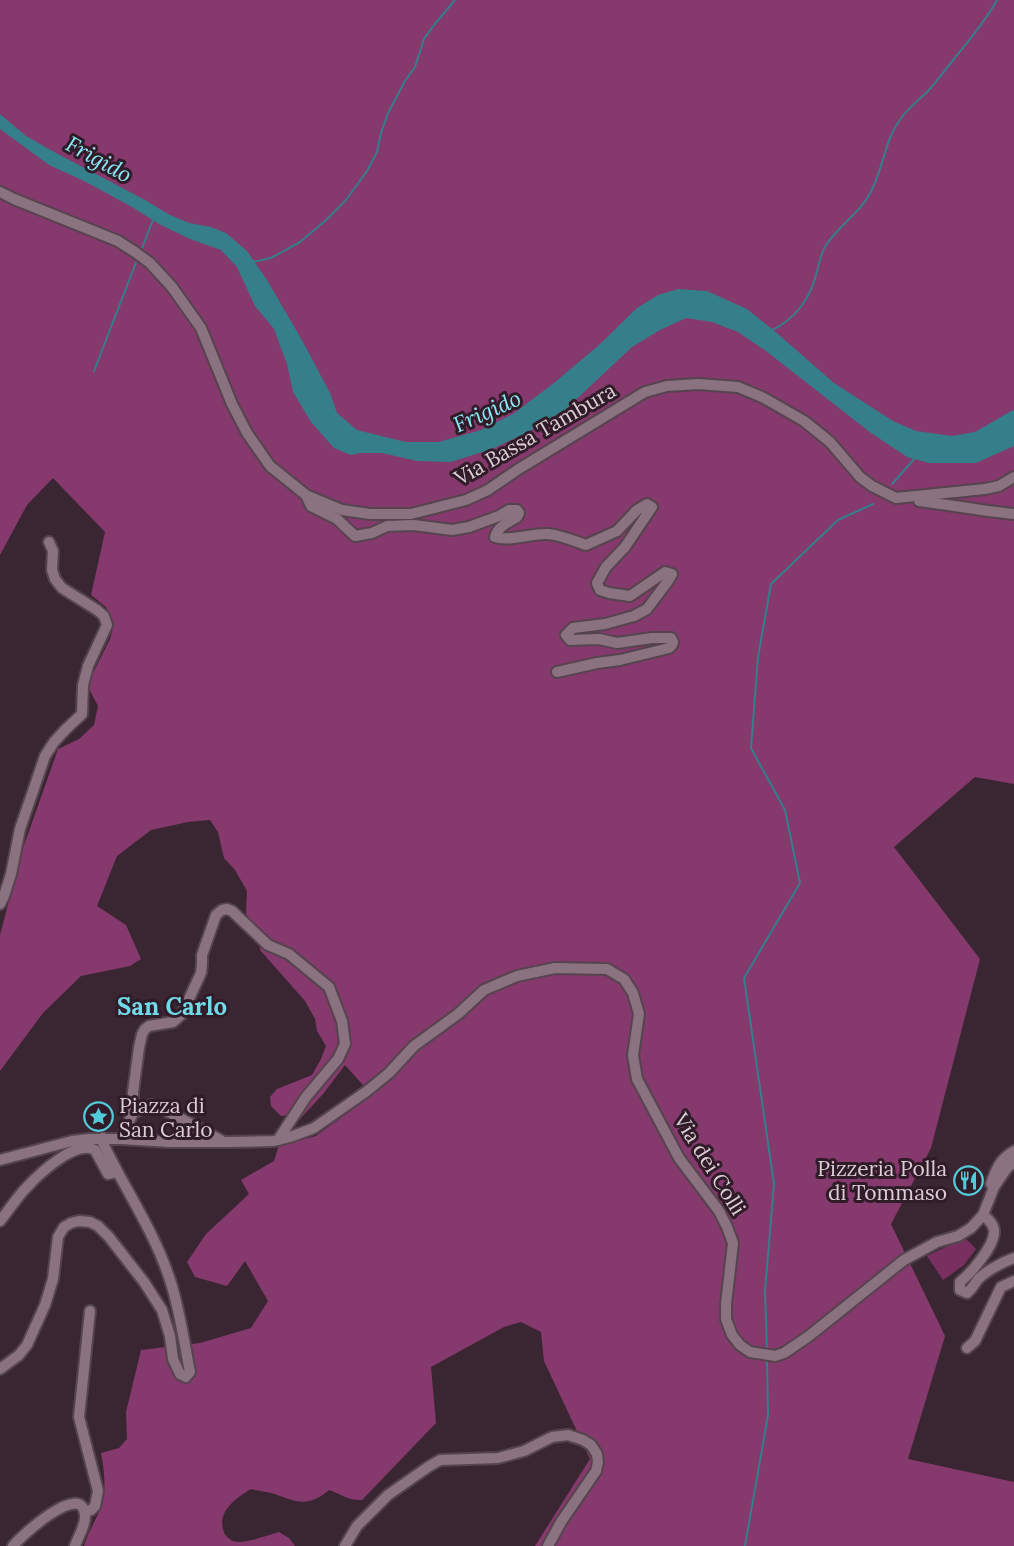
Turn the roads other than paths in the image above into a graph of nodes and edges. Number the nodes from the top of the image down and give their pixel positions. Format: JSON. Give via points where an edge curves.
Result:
{"nodes":[{"id":1,"x":0,"y":192,"type":"edge"},
{"id":2,"x":1014,"y":477,"type":"edge"},
{"id":3,"x":306,"y":495,"type":"junction"},
{"id":4,"x":896,"y":498,"type":"junction"},
{"id":5,"x":1014,"y":514,"type":"edge"},
{"id":6,"x":49,"y":542,"type":"dead end"},
{"id":7,"x":557,"y":672,"type":"dead end"},
{"id":8,"x":0,"y":904,"type":"edge"},
{"id":9,"x":132,"y":1113,"type":"junction"},
{"id":10,"x":103,"y":1138,"type":"junction"},
{"id":11,"x":121,"y":1139,"type":"junction"},
{"id":12,"x":278,"y":1140,"type":"junction"},
{"id":13,"x":223,"y":1142,"type":"junction"},
{"id":14,"x":1014,"y":1151,"type":"edge"},
{"id":15,"x":0,"y":1160,"type":"edge"},
{"id":16,"x":1014,"y":1162,"type":"edge"},
{"id":17,"x":117,"y":1172,"type":"junction"},
{"id":18,"x":980,"y":1218,"type":"junction"},
{"id":19,"x":0,"y":1221,"type":"edge"},
{"id":20,"x":1014,"y":1258,"type":"edge"},
{"id":21,"x":1014,"y":1281,"type":"edge"},
{"id":22,"x":90,"y":1311,"type":"dead end"},
{"id":23,"x":967,"y":1348,"type":"dead end"},
{"id":24,"x":0,"y":1369,"type":"edge"},
{"id":25,"x":85,"y":1512,"type":"junction"},
{"id":26,"x":13,"y":1546,"type":"edge"},
{"id":27,"x":75,"y":1546,"type":"edge"},
{"id":28,"x":345,"y":1546,"type":"edge"},
{"id":29,"x":548,"y":1546,"type":"edge"}],
"edges":[{"from":1,"to":3,"type":"street","name":"Via Bassa Tambura","via":[[118,241],[160,273],[201,328],[247,433],[270,466]]},
{"from":2,"to":4,"type":"street","via":[[985,489]]},
{"from":3,"to":4,"type":"street","name":"Via Bassa Tambura","via":[[342,510],[370,514],[411,514],[443,507],[488,490],[645,392],[698,384],[738,387],[804,421],[830,442],[861,477]]},
{"from":3,"to":7,"type":"street","via":[[311,506],[337,519],[356,536],[387,526],[469,528],[517,510],[517,517],[496,531],[495,537],[551,534],[586,545],[617,531],[647,504],[652,507],[597,583],[600,590],[630,596],[665,572],[672,574],[668,581],[647,609],[634,616],[573,628],[566,635],[570,640],[617,643],[671,638],[672,645]]},
{"from":4,"to":5,"type":"street"},
{"from":6,"to":8,"type":"street","via":[[55,579],[62,588],[104,615],[107,625],[88,666],[82,714],[45,756]]},
{"from":9,"to":11,"type":"street"},
{"from":9,"to":12,"type":"street","via":[[142,1034],[149,1026],[173,1023],[182,1014],[201,972],[202,955],[216,915],[227,909],[268,945],[289,954],[329,987],[342,1022],[345,1044],[338,1059],[306,1097]]},
{"from":9,"to":13,"type":"street","via":[[152,1105]]},
{"from":10,"to":11,"type":"street","name":"Via dei Colli"},
{"from":10,"to":15,"type":"street","name":"Via dei Colli","via":[[72,1141]]},
{"from":10,"to":17,"type":"street"},
{"from":11,"to":13,"type":"street","name":"Via dei Colli"},
{"from":12,"to":13,"type":"street","name":"Via dei Colli"},
{"from":12,"to":18,"type":"street","name":"Via dei Colli","via":[[314,1128],[367,1091],[414,1046],[484,990],[517,976],[555,968],[607,969],[624,979],[639,1014],[633,1055],[637,1079],[679,1158],[728,1227],[733,1243],[726,1319],[732,1335],[750,1352],[775,1356],[784,1353],[904,1260],[937,1242],[958,1236]]},
{"from":14,"to":18,"type":"street","via":[[1003,1158],[996,1170]]},
{"from":16,"to":18,"type":"street","via":[[994,1187]]},
{"from":17,"to":19,"type":"street","via":[[108,1174],[92,1148],[69,1153],[27,1187]]},
{"from":17,"to":24,"type":"street","via":[[152,1234],[170,1278],[190,1372],[186,1377],[180,1374],[162,1310],[144,1282],[98,1226],[79,1221],[64,1227],[58,1237],[45,1305],[27,1346]]},
{"from":18,"to":20,"type":"street","via":[[990,1221],[993,1237],[987,1251],[960,1282],[960,1290],[967,1293],[977,1280]]},
{"from":21,"to":23,"type":"street","via":[[1001,1287],[975,1341]]},
{"from":22,"to":25,"type":"street","via":[[79,1417],[98,1498],[95,1506]]},
{"from":25,"to":26,"type":"street","via":[[77,1503],[66,1504]]},
{"from":25,"to":27,"type":"street"},
{"from":28,"to":29,"type":"street","via":[[357,1526],[388,1495],[440,1460],[498,1458],[552,1437],[568,1435],[591,1445],[598,1462]]}]}
